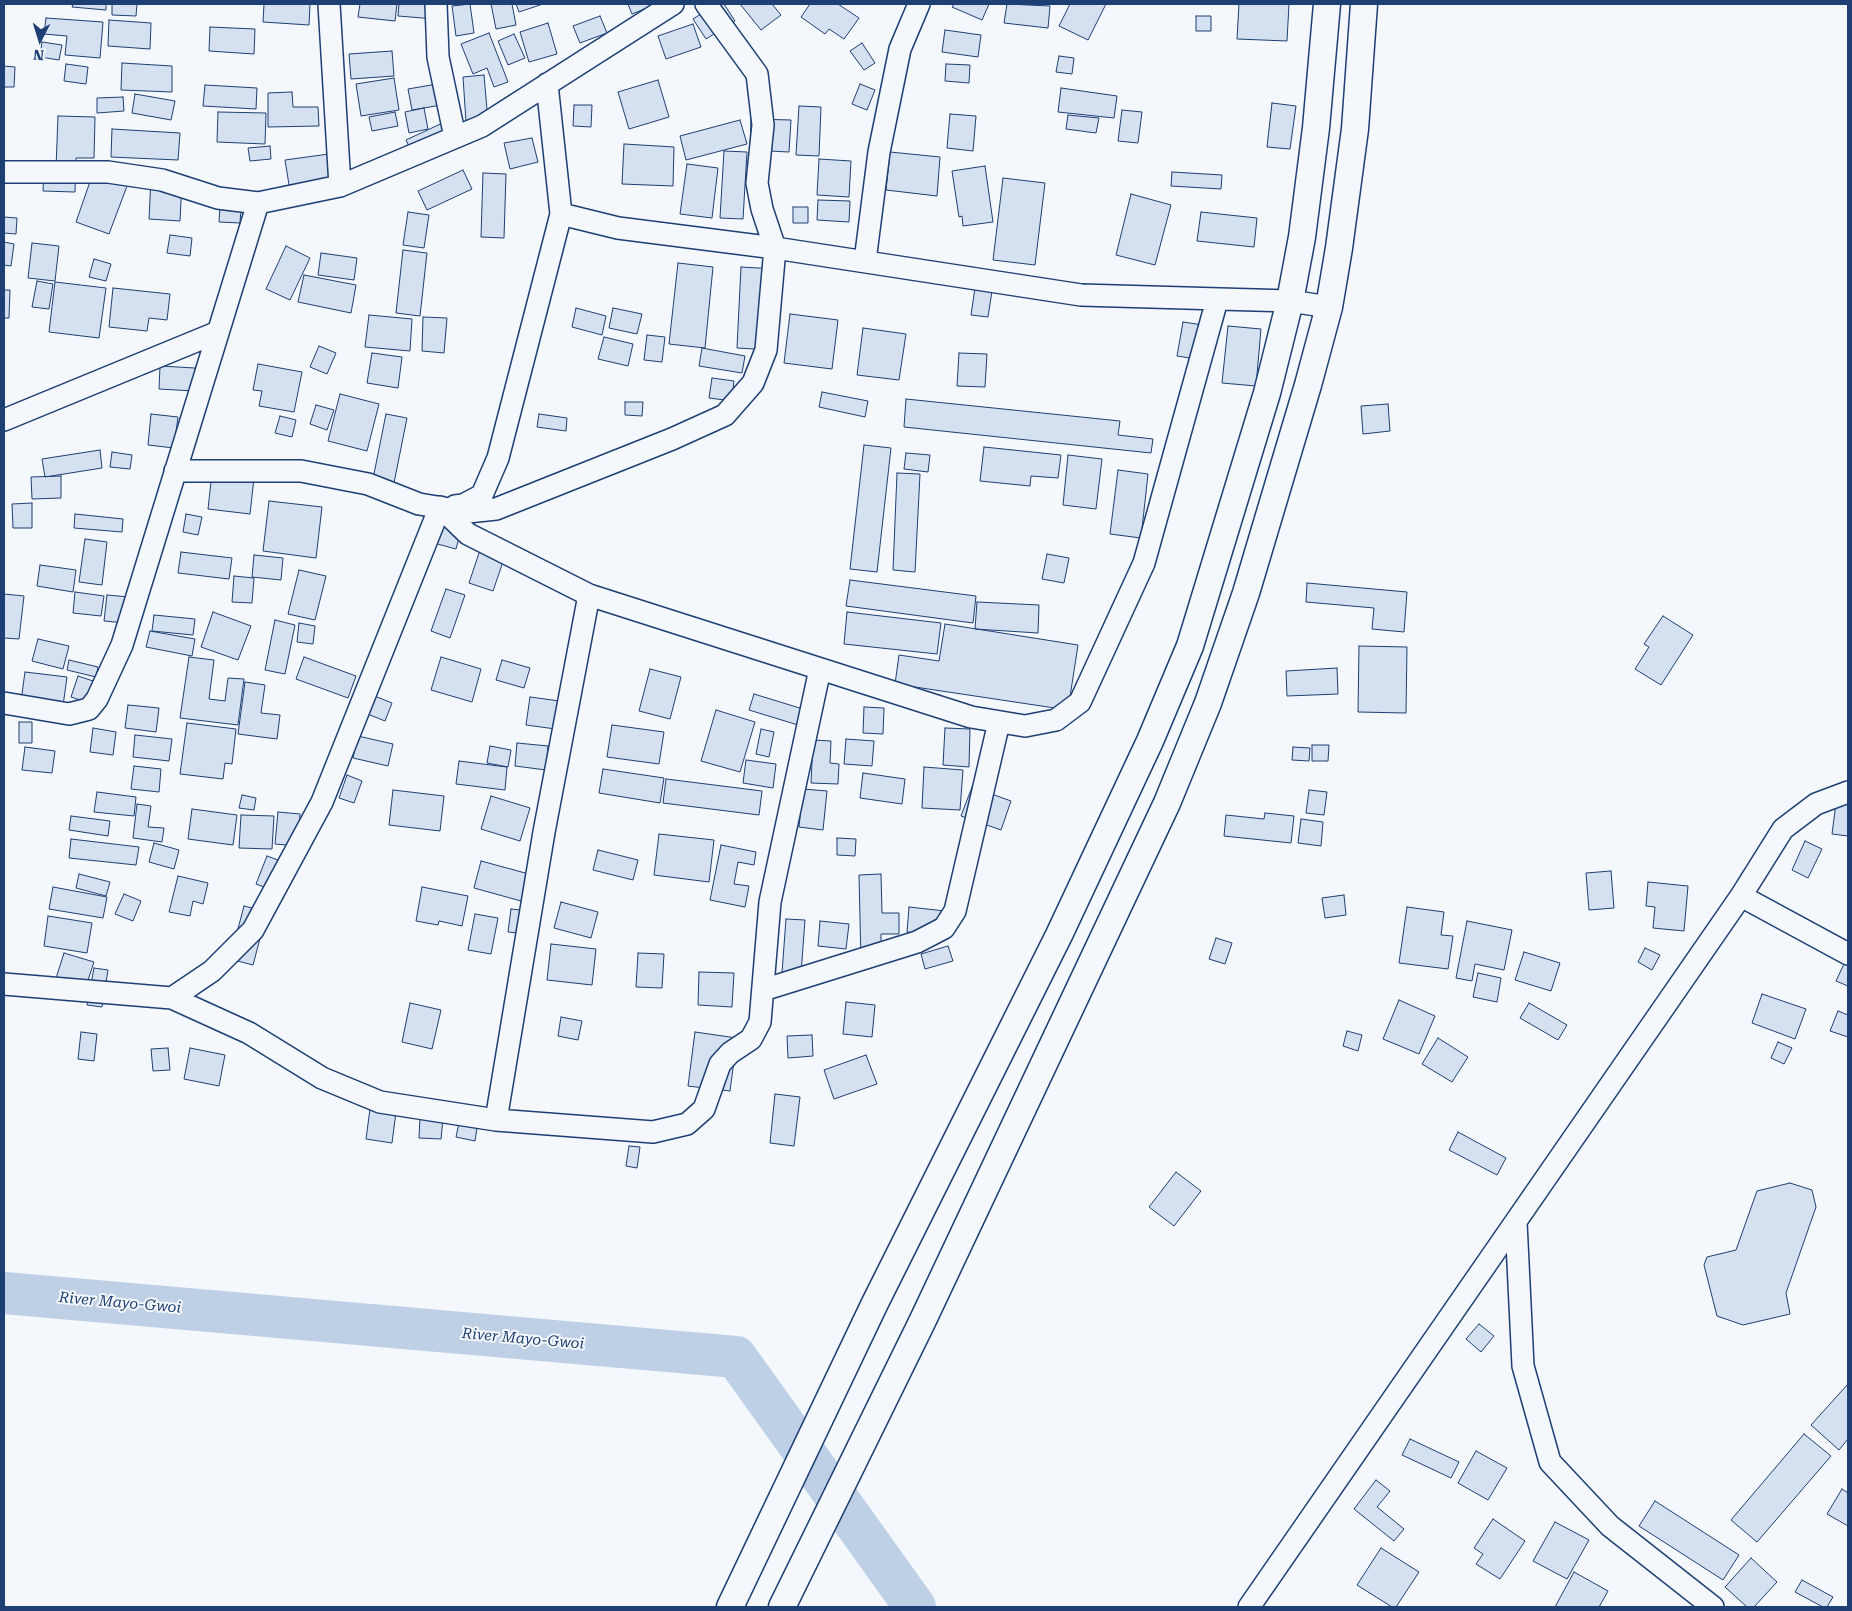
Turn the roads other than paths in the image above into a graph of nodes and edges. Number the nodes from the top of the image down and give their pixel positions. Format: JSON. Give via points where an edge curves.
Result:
{"nodes":[{"id":1,"x":329,"y":4,"type":"edge"},
{"id":2,"x":436,"y":4,"type":"edge"},
{"id":3,"x":673,"y":4,"type":"edge"},
{"id":4,"x":706,"y":4,"type":"edge"},
{"id":5,"x":919,"y":4,"type":"edge"},
{"id":6,"x":1327,"y":4,"type":"edge"},
{"id":7,"x":1364,"y":4,"type":"edge"},
{"id":8,"x":547,"y":84,"type":"junction"},
{"id":9,"x":455,"y":137,"type":"junction"},
{"id":10,"x":4,"y":172,"type":"edge"},
{"id":11,"x":340,"y":186,"type":"junction"},
{"id":12,"x":258,"y":203,"type":"junction"},
{"id":13,"x":561,"y":214,"type":"junction"},
{"id":14,"x":775,"y":248,"type":"junction"},
{"id":15,"x":865,"y":261,"type":"junction"},
{"id":16,"x":1217,"y":300,"type":"junction"},
{"id":17,"x":1290,"y":301,"type":"junction"},
{"id":18,"x":1329,"y":306,"type":"junction"},
{"id":19,"x":218,"y":332,"type":"junction"},
{"id":20,"x":4,"y":420,"type":"edge"},
{"id":21,"x":175,"y":471,"type":"junction"},
{"id":22,"x":440,"y":507,"type":"junction"},
{"id":23,"x":589,"y":595,"type":"junction"},
{"id":24,"x":820,"y":669,"type":"junction"},
{"id":25,"x":4,"y":703,"type":"edge"},
{"id":26,"x":999,"y":722,"type":"junction"},
{"id":27,"x":1848,"y":792,"type":"edge"},
{"id":28,"x":1741,"y":896,"type":"junction"},
{"id":29,"x":1848,"y":954,"type":"edge"},
{"id":30,"x":4,"y":984,"type":"edge"},
{"id":31,"x":763,"y":990,"type":"junction"},
{"id":32,"x":172,"y":998,"type":"junction"},
{"id":33,"x":496,"y":1120,"type":"junction"},
{"id":34,"x":1516,"y":1222,"type":"junction"},
{"id":35,"x":730,"y":1607,"type":"edge"},
{"id":36,"x":782,"y":1607,"type":"edge"},
{"id":37,"x":1250,"y":1607,"type":"edge"},
{"id":38,"x":1713,"y":1607,"type":"edge"}],
"edges":[{"from":1,"to":11,"type":"street"},
{"from":2,"to":9,"type":"street","via":[[438,57]]},
{"from":3,"to":8,"type":"street"},
{"from":4,"to":14,"type":"street","via":[[757,74],[763,125],[757,183]]},
{"from":5,"to":15,"type":"street","via":[[898,58],[879,152]]},
{"from":6,"to":17,"type":"street","via":[[1316,128]]},
{"from":7,"to":18,"type":"street","via":[[1355,129]]},
{"from":8,"to":9,"type":"street","via":[[482,126]]},
{"from":8,"to":13,"type":"street"},
{"from":9,"to":11,"type":"street"},
{"from":10,"to":12,"type":"street","via":[[108,172],[162,180],[218,198]]},
{"from":11,"to":12,"type":"street"},
{"from":12,"to":19,"type":"street"},
{"from":13,"to":14,"type":"street","via":[[618,228]]},
{"from":13,"to":22,"type":"street","via":[[498,458],[482,496],[463,505]]},
{"from":14,"to":15,"type":"street"},
{"from":14,"to":22,"type":"street","via":[[766,350],[753,383],[725,415],[496,510],[468,512]]},
{"from":15,"to":16,"type":"street","via":[[1081,295]]},
{"from":16,"to":17,"type":"street"},
{"from":16,"to":26,"type":"street","via":[[1144,563],[1080,702],[1056,720],[1025,726]]},
{"from":17,"to":18,"type":"street"},
{"from":17,"to":35,"type":"street","via":[[1267,392],[1190,646],[1150,741],[1059,935],[875,1303]]},
{"from":18,"to":36,"type":"street","via":[[1246,592],[1208,703],[1168,803],[922,1322]]},
{"from":19,"to":20,"type":"street"},
{"from":19,"to":21,"type":"street"},
{"from":21,"to":22,"type":"street","via":[[301,471],[368,484],[419,504]]},
{"from":21,"to":25,"type":"street","via":[[122,645],[97,699],[89,709],[69,714]]},
{"from":22,"to":23,"type":"street","via":[[468,534]]},
{"from":22,"to":32,"type":"street","via":[[322,802],[253,930],[212,971]]},
{"from":23,"to":24,"type":"street"},
{"from":23,"to":33,"type":"street","via":[[544,832]]},
{"from":24,"to":26,"type":"street","via":[[971,718]]},
{"from":24,"to":31,"type":"street","via":[[770,902]]},
{"from":26,"to":31,"type":"street","via":[[955,911],[944,928],[918,942]]},
{"from":27,"to":28,"type":"street","via":[[1816,804],[1783,829]]},
{"from":28,"to":29,"type":"street"},
{"from":28,"to":34,"type":"street"},
{"from":30,"to":32,"type":"street"},
{"from":31,"to":33,"type":"street","via":[[760,1022],[751,1039],[720,1064],[704,1109],[686,1124],[653,1132]]},
{"from":32,"to":33,"type":"street","via":[[248,1032],[322,1078],[380,1102]]},
{"from":34,"to":37,"type":"street"},
{"from":34,"to":38,"type":"street","via":[[1523,1366],[1550,1462],[1610,1526]]}]}
